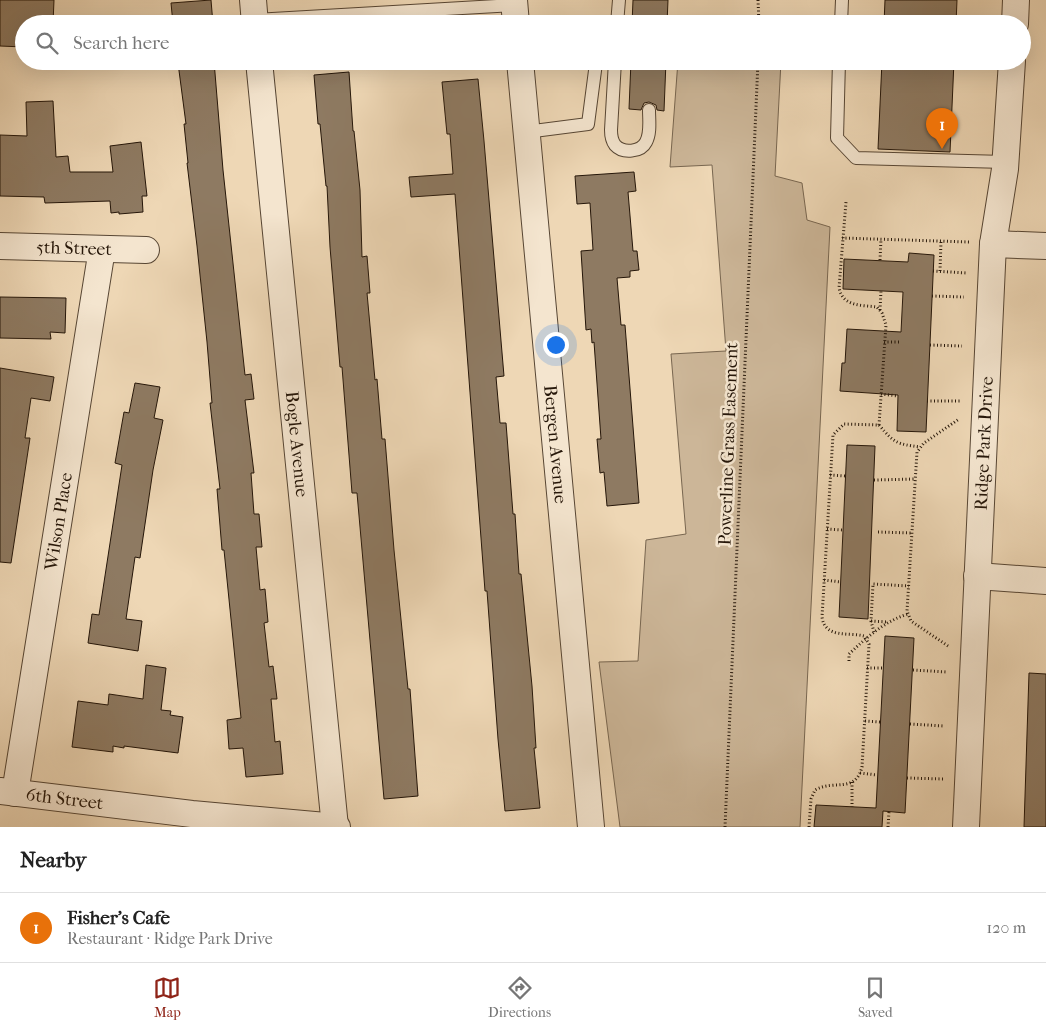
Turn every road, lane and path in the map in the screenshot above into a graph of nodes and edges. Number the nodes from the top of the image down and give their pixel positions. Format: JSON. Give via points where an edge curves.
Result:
{"nodes":[{"id":1,"x":619,"y":0,"type":"edge"},
{"id":2,"x":758,"y":0,"type":"edge"},
{"id":3,"x":842,"y":0,"type":"edge"},
{"id":4,"x":1016,"y":0,"type":"edge"},
{"id":5,"x":441,"y":5,"type":"edge"},
{"id":6,"x":515,"y":10,"type":"edge"},
{"id":7,"x":254,"y":14,"type":"edge"},
{"id":8,"x":618,"y":15,"type":"edge"},
{"id":9,"x":759,"y":15,"type":"edge"},
{"id":10,"x":841,"y":15,"type":"edge"},
{"id":11,"x":1015,"y":15,"type":"edge"},
{"id":12,"x":260,"y":70,"type":"edge"},
{"id":13,"x":521,"y":70,"type":"edge"},
{"id":14,"x":595,"y":70,"type":"edge"},
{"id":15,"x":614,"y":70,"type":"edge"},
{"id":16,"x":758,"y":70,"type":"edge"},
{"id":17,"x":839,"y":70,"type":"edge"},
{"id":18,"x":1011,"y":70,"type":"edge"},
{"id":19,"x":649,"y":110,"type":"dead end"},
{"id":20,"x":526,"y":132,"type":"junction"},
{"id":21,"x":1005,"y":162,"type":"junction"},
{"id":22,"x":846,"y":202,"type":"dead end"},
{"id":23,"x":842,"y":238,"type":"junction"},
{"id":24,"x":881,"y":239,"type":"junction"},
{"id":25,"x":941,"y":241,"type":"junction"},
{"id":26,"x":0,"y":246,"type":"edge"},
{"id":27,"x":1046,"y":246,"type":"edge"},
{"id":28,"x":982,"y":247,"type":"junction"},
{"id":29,"x":102,"y":249,"type":"junction"},
{"id":30,"x":146,"y":250,"type":"dead end"},
{"id":31,"x":880,"y":260,"type":"dead end"},
{"id":32,"x":969,"y":265,"type":"dead end"},
{"id":33,"x":933,"y":271,"type":"dead end"},
{"id":34,"x":940,"y":272,"type":"junction"},
{"id":35,"x":968,"y":273,"type":"junction"},
{"id":36,"x":967,"y":278,"type":"dead end"},
{"id":37,"x":881,"y":291,"type":"dead end"},
{"id":38,"x":966,"y":291,"type":"dead end"},
{"id":39,"x":932,"y":296,"type":"dead end"},
{"id":40,"x":965,"y":297,"type":"junction"},
{"id":41,"x":965,"y":302,"type":"dead end"},
{"id":42,"x":880,"y":310,"type":"junction"},
{"id":43,"x":965,"y":341,"type":"dead end"},
{"id":44,"x":884,"y":342,"type":"junction"},
{"id":45,"x":901,"y":342,"type":"dead end"},
{"id":46,"x":930,"y":345,"type":"dead end"},
{"id":47,"x":881,"y":394,"type":"junction"},
{"id":48,"x":898,"y":396,"type":"dead end"},
{"id":49,"x":927,"y":400,"type":"dead end"},
{"id":50,"x":966,"y":402,"type":"dead end"},
{"id":51,"x":964,"y":415,"type":"dead end"},
{"id":52,"x":879,"y":425,"type":"junction"},
{"id":53,"x":920,"y":447,"type":"junction"},
{"id":54,"x":830,"y":475,"type":"junction"},
{"id":55,"x":846,"y":476,"type":"dead end"},
{"id":56,"x":915,"y":479,"type":"junction"},
{"id":57,"x":874,"y":480,"type":"dead end"},
{"id":58,"x":826,"y":528,"type":"junction"},
{"id":59,"x":843,"y":530,"type":"dead end"},
{"id":60,"x":878,"y":532,"type":"dead end"},
{"id":61,"x":912,"y":533,"type":"junction"},
{"id":62,"x":977,"y":576,"type":"junction"},
{"id":63,"x":824,"y":580,"type":"junction"},
{"id":64,"x":1046,"y":581,"type":"edge"},
{"id":65,"x":841,"y":582,"type":"dead end"},
{"id":66,"x":909,"y":586,"type":"junction"},
{"id":67,"x":908,"y":614,"type":"junction"},
{"id":68,"x":871,"y":621,"type":"junction"},
{"id":69,"x":889,"y":622,"type":"junction"},
{"id":70,"x":874,"y":632,"type":"junction"},
{"id":71,"x":866,"y":638,"type":"junction"},
{"id":72,"x":952,"y":650,"type":"dead end"},
{"id":73,"x":849,"y":661,"type":"dead end"},
{"id":74,"x":867,"y":668,"type":"junction"},
{"id":75,"x":883,"y":668,"type":"dead end"},
{"id":76,"x":913,"y":670,"type":"dead end"},
{"id":77,"x":955,"y":673,"type":"dead end"},
{"id":78,"x":865,"y":721,"type":"junction"},
{"id":79,"x":880,"y":722,"type":"dead end"},
{"id":80,"x":910,"y":724,"type":"dead end"},
{"id":81,"x":952,"y":726,"type":"dead end"},
{"id":82,"x":860,"y":773,"type":"junction"},
{"id":83,"x":877,"y":776,"type":"dead end"},
{"id":84,"x":907,"y":778,"type":"dead end"},
{"id":85,"x":950,"y":780,"type":"dead end"},
{"id":86,"x":852,"y":782,"type":"junction"},
{"id":87,"x":8,"y":792,"type":"edge"},
{"id":88,"x":852,"y":807,"type":"dead end"},
{"id":89,"x":889,"y":812,"type":"dead end"},
{"id":90,"x":191,"y":821,"type":"edge"},
{"id":91,"x":336,"y":827,"type":"edge"},
{"id":92,"x":592,"y":827,"type":"edge"},
{"id":93,"x":725,"y":827,"type":"edge"},
{"id":94,"x":809,"y":827,"type":"edge"},
{"id":95,"x":888,"y":827,"type":"edge"},
{"id":96,"x":966,"y":827,"type":"edge"}],
"edges":[{"from":1,"to":8,"type":"lane"},
{"from":2,"to":9,"type":"path"},
{"from":3,"to":10,"type":"lane"},
{"from":4,"to":11,"type":"street"},
{"from":5,"to":6,"type":"lane"},
{"from":5,"to":7,"type":"lane"},
{"from":12,"to":91,"type":"street","name":"Bogle Avenue"},
{"from":13,"to":20,"type":"street","name":"Bergen Avenue"},
{"from":14,"to":20,"type":"lane","via":[[588,124]]},
{"from":15,"to":19,"type":"lane","via":[[610,130],[615,146],[629,151],[646,143]]},
{"from":16,"to":93,"type":"path","name":"Powerline Grass Easement"},
{"from":17,"to":21,"type":"lane","via":[[837,138],[856,158]]},
{"from":18,"to":21,"type":"street","name":"Ridge Park Drive"},
{"from":20,"to":92,"type":"street","name":"Bergen Avenue"},
{"from":21,"to":28,"type":"street","name":"Ridge Park Drive"},
{"from":22,"to":23,"type":"path"},
{"from":23,"to":24,"type":"path"},
{"from":23,"to":42,"type":"path","via":[[840,294],[852,304]]},
{"from":24,"to":25,"type":"path"},
{"from":24,"to":31,"type":"path"},
{"from":25,"to":28,"type":"path","via":[[971,242]]},
{"from":25,"to":34,"type":"path"},
{"from":26,"to":29,"type":"street","name":"5th Street"},
{"from":27,"to":28,"type":"street"},
{"from":28,"to":62,"type":"street","name":"Ridge Park Drive"},
{"from":29,"to":30,"type":"street","name":"5th Street"},
{"from":29,"to":87,"type":"street","name":"Wilson Place"},
{"from":32,"to":35,"type":"path"},
{"from":33,"to":34,"type":"path"},
{"from":34,"to":35,"type":"path"},
{"from":35,"to":36,"type":"path"},
{"from":37,"to":42,"type":"path"},
{"from":38,"to":40,"type":"path"},
{"from":39,"to":40,"type":"path"},
{"from":40,"to":41,"type":"path"},
{"from":42,"to":44,"type":"path","via":[[885,320]]},
{"from":43,"to":46,"type":"path","via":[[965,346]]},
{"from":44,"to":45,"type":"path"},
{"from":44,"to":47,"type":"path"},
{"from":47,"to":48,"type":"path"},
{"from":47,"to":52,"type":"path"},
{"from":49,"to":50,"type":"path"},
{"from":51,"to":53,"type":"path"},
{"from":52,"to":53,"type":"path","via":[[891,439]]},
{"from":52,"to":54,"type":"path","via":[[848,423],[839,427],[832,440]]},
{"from":53,"to":56,"type":"path"},
{"from":54,"to":55,"type":"path"},
{"from":54,"to":58,"type":"path"},
{"from":56,"to":57,"type":"path"},
{"from":56,"to":61,"type":"path"},
{"from":58,"to":59,"type":"path"},
{"from":58,"to":63,"type":"path"},
{"from":60,"to":61,"type":"path"},
{"from":61,"to":66,"type":"path"},
{"from":62,"to":64,"type":"street"},
{"from":62,"to":96,"type":"street","name":"Ridge Park Drive"},
{"from":63,"to":65,"type":"path"},
{"from":63,"to":71,"type":"path","via":[[824,626],[832,632]]},
{"from":66,"to":67,"type":"path"},
{"from":66,"to":68,"type":"path","via":[[873,584]]},
{"from":67,"to":69,"type":"path"},
{"from":67,"to":72,"type":"path","via":[[911,621]]},
{"from":68,"to":69,"type":"path"},
{"from":68,"to":70,"type":"path"},
{"from":69,"to":70,"type":"path"},
{"from":70,"to":71,"type":"path"},
{"from":71,"to":73,"type":"path","via":[[849,654]]},
{"from":71,"to":74,"type":"path","via":[[869,644]]},
{"from":74,"to":75,"type":"path"},
{"from":74,"to":78,"type":"path"},
{"from":76,"to":77,"type":"path"},
{"from":78,"to":79,"type":"path"},
{"from":78,"to":82,"type":"path"},
{"from":80,"to":81,"type":"path"},
{"from":82,"to":83,"type":"path"},
{"from":82,"to":86,"type":"path"},
{"from":84,"to":85,"type":"path"},
{"from":86,"to":88,"type":"path"},
{"from":86,"to":94,"type":"path","via":[[826,785],[815,790],[811,799]]},
{"from":87,"to":90,"type":"street","name":"6th Street"},
{"from":89,"to":95,"type":"path"},
{"from":90,"to":91,"type":"street","name":"6th Street"}]}
